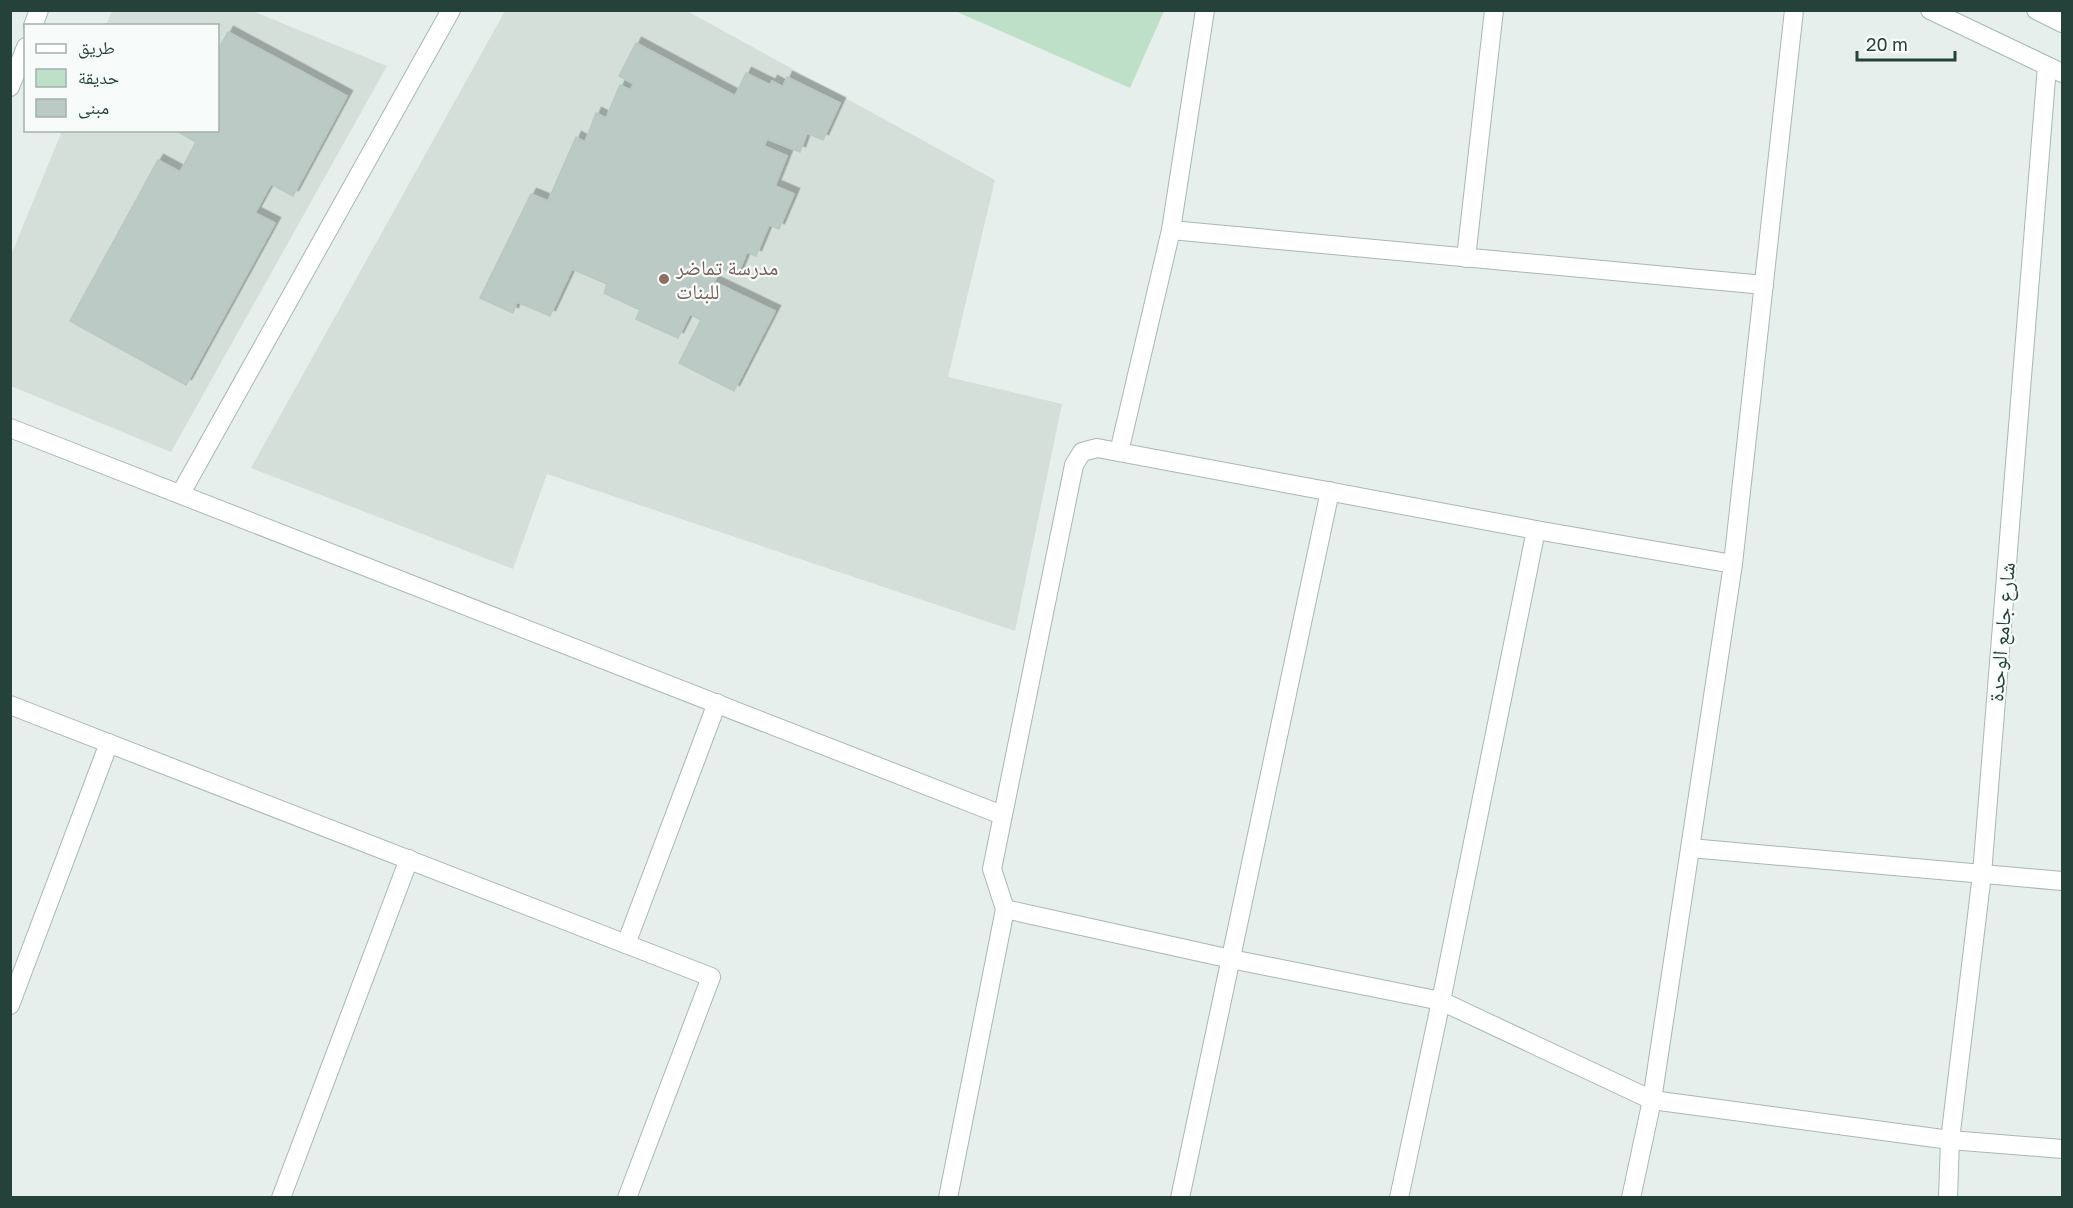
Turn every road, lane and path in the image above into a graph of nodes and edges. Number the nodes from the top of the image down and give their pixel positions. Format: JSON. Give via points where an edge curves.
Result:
{"nodes":[{"id":1,"x":451,"y":10,"type":"edge"},
{"id":2,"x":1205,"y":10,"type":"edge"},
{"id":3,"x":1494,"y":10,"type":"edge"},
{"id":4,"x":1794,"y":10,"type":"edge"},
{"id":5,"x":1930,"y":10,"type":"edge"},
{"id":6,"x":2036,"y":10,"type":"edge"},
{"id":7,"x":2062,"y":23,"type":"edge"},
{"id":8,"x":24,"y":52,"type":"edge"},
{"id":9,"x":2055,"y":70,"type":"edge"},
{"id":10,"x":10,"y":87,"type":"edge"},
{"id":11,"x":1171,"y":230,"type":"junction"},
{"id":12,"x":1466,"y":258,"type":"junction"},
{"id":13,"x":1764,"y":285,"type":"junction"},
{"id":14,"x":10,"y":428,"type":"edge"},
{"id":15,"x":1119,"y":452,"type":"junction"},
{"id":16,"x":1330,"y":491,"type":"junction"},
{"id":17,"x":181,"y":493,"type":"junction"},
{"id":18,"x":1536,"y":530,"type":"junction"},
{"id":19,"x":1733,"y":564,"type":"junction"},
{"id":20,"x":717,"y":703,"type":"junction"},
{"id":21,"x":10,"y":705,"type":"edge"},
{"id":22,"x":109,"y":743,"type":"junction"},
{"id":23,"x":1002,"y":815,"type":"junction"},
{"id":24,"x":1690,"y":848,"type":"junction"},
{"id":25,"x":409,"y":859,"type":"junction"},
{"id":26,"x":1982,"y":874,"type":"junction"},
{"id":27,"x":2062,"y":881,"type":"edge"},
{"id":28,"x":1005,"y":909,"type":"junction"},
{"id":29,"x":626,"y":944,"type":"junction"},
{"id":30,"x":1231,"y":959,"type":"junction"},
{"id":31,"x":1441,"y":1001,"type":"junction"},
{"id":32,"x":10,"y":1005,"type":"edge"},
{"id":33,"x":1652,"y":1100,"type":"junction"},
{"id":34,"x":1950,"y":1140,"type":"junction"},
{"id":35,"x":2062,"y":1149,"type":"edge"},
{"id":36,"x":281,"y":1197,"type":"edge"},
{"id":37,"x":627,"y":1197,"type":"edge"},
{"id":38,"x":948,"y":1197,"type":"edge"},
{"id":39,"x":1180,"y":1197,"type":"edge"},
{"id":40,"x":1399,"y":1197,"type":"edge"},
{"id":41,"x":1632,"y":1197,"type":"edge"},
{"id":42,"x":1948,"y":1197,"type":"edge"}],
"edges":[{"from":1,"to":17,"type":"street"},
{"from":2,"to":11,"type":"street"},
{"from":3,"to":12,"type":"street"},
{"from":4,"to":13,"type":"street"},
{"from":5,"to":9,"type":"street"},
{"from":6,"to":7,"type":"street"},
{"from":8,"to":10,"type":"street"},
{"from":9,"to":26,"type":"street","name":"شارع جامع الوحدة"},
{"from":11,"to":12,"type":"street"},
{"from":11,"to":15,"type":"street"},
{"from":12,"to":13,"type":"street"},
{"from":13,"to":19,"type":"street"},
{"from":14,"to":17,"type":"street"},
{"from":15,"to":16,"type":"street"},
{"from":15,"to":23,"type":"street","via":[[1097,448],[1082,452],[1074,465]]},
{"from":16,"to":18,"type":"street"},
{"from":16,"to":30,"type":"street"},
{"from":17,"to":20,"type":"street"},
{"from":18,"to":19,"type":"street"},
{"from":18,"to":31,"type":"street"},
{"from":19,"to":24,"type":"street"},
{"from":20,"to":23,"type":"street"},
{"from":20,"to":29,"type":"street"},
{"from":21,"to":22,"type":"street"},
{"from":22,"to":25,"type":"street"},
{"from":22,"to":32,"type":"street"},
{"from":23,"to":28,"type":"street","via":[[992,868]]},
{"from":24,"to":26,"type":"street"},
{"from":24,"to":33,"type":"street"},
{"from":25,"to":29,"type":"street"},
{"from":25,"to":36,"type":"street"},
{"from":26,"to":27,"type":"street"},
{"from":26,"to":34,"type":"street","name":"شارع جامع الوحدة"},
{"from":28,"to":30,"type":"street"},
{"from":28,"to":38,"type":"street"},
{"from":29,"to":37,"type":"street","via":[[711,977]]},
{"from":30,"to":31,"type":"street"},
{"from":30,"to":39,"type":"street"},
{"from":31,"to":33,"type":"street"},
{"from":31,"to":40,"type":"street"},
{"from":33,"to":34,"type":"street"},
{"from":33,"to":41,"type":"street"},
{"from":34,"to":35,"type":"street"},
{"from":34,"to":42,"type":"street","name":"شارع جامع الوحدة"}]}
